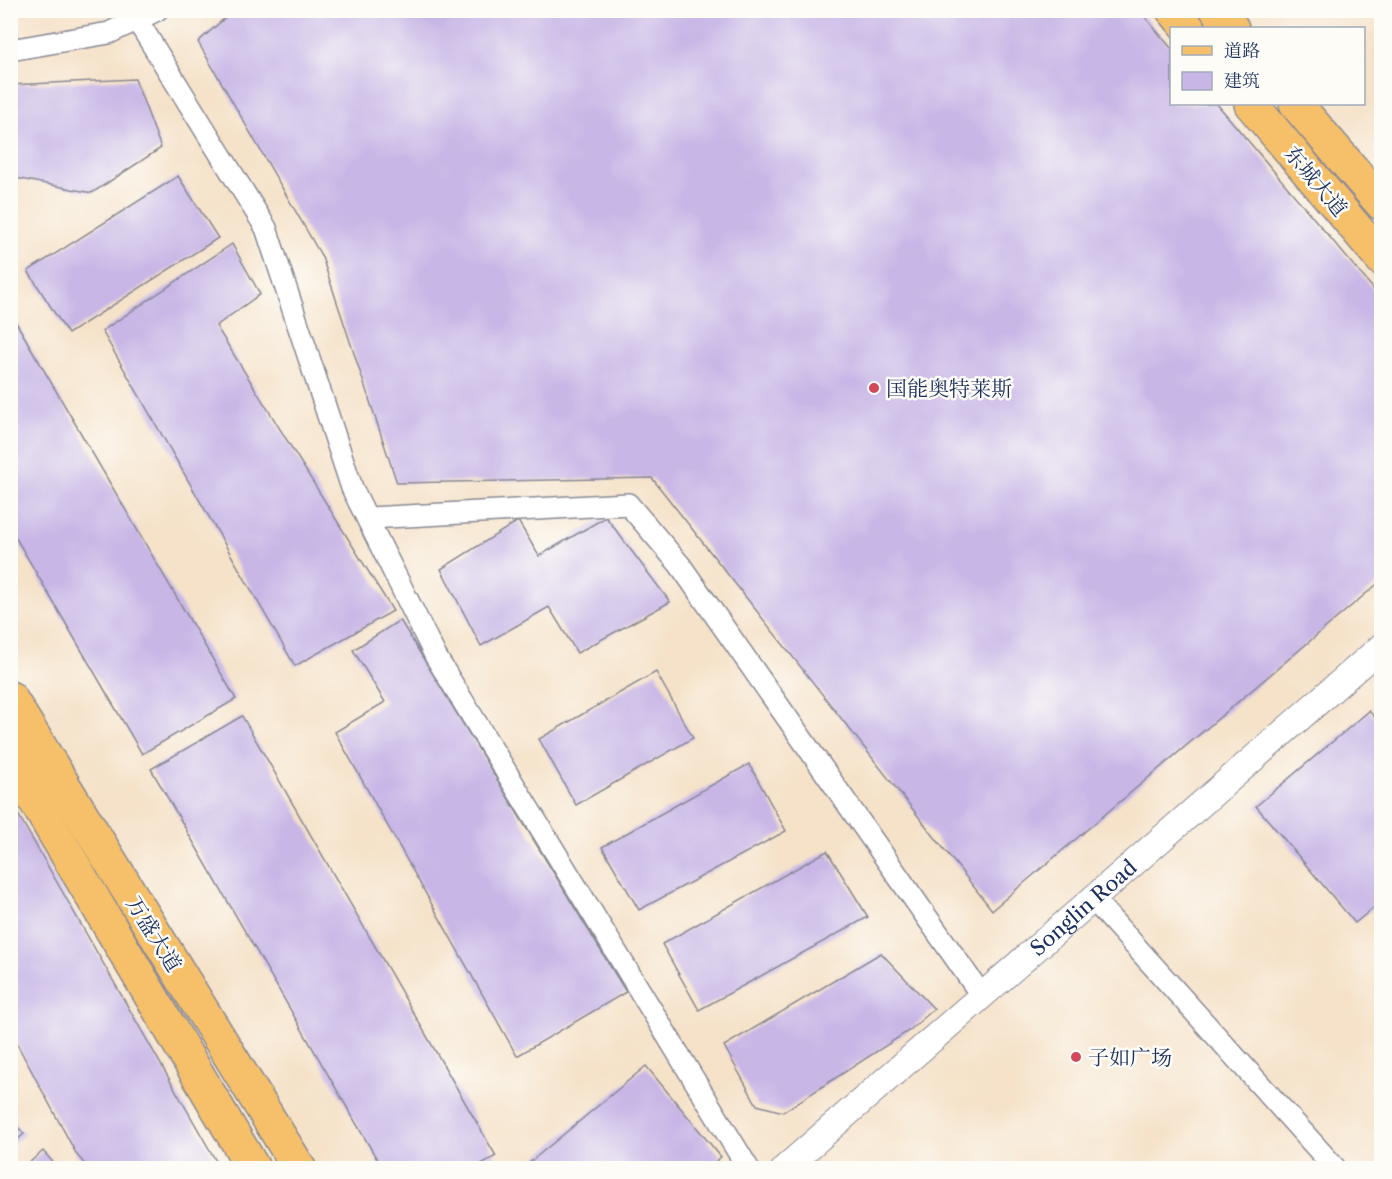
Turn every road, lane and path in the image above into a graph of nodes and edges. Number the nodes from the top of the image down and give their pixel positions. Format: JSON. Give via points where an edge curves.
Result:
{"nodes":[{"id":1,"x":157,"y":10,"type":"edge"},
{"id":2,"x":1173,"y":10,"type":"edge"},
{"id":3,"x":1217,"y":10,"type":"edge"},
{"id":4,"x":137,"y":20,"type":"junction"},
{"id":5,"x":1187,"y":27,"type":"edge"},
{"id":6,"x":1231,"y":27,"type":"edge"},
{"id":7,"x":10,"y":50,"type":"edge"},
{"id":8,"x":1252,"y":105,"type":"edge"},
{"id":9,"x":1297,"y":105,"type":"edge"},
{"id":10,"x":1382,"y":204,"type":"edge"},
{"id":11,"x":1382,"y":259,"type":"edge"},
{"id":12,"x":369,"y":518,"type":"junction"},
{"id":13,"x":1382,"y":646,"type":"edge"},
{"id":14,"x":15,"y":715,"type":"edge"},
{"id":15,"x":10,"y":758,"type":"edge"},
{"id":16,"x":1093,"y":899,"type":"junction"},
{"id":17,"x":982,"y":996,"type":"junction"},
{"id":18,"x":253,"y":1168,"type":"edge"},
{"id":19,"x":299,"y":1168,"type":"edge"},
{"id":20,"x":748,"y":1168,"type":"edge"},
{"id":21,"x":785,"y":1168,"type":"edge"},
{"id":22,"x":1335,"y":1168,"type":"edge"}],
"edges":[{"from":1,"to":4,"type":"street"},
{"from":2,"to":5,"type":"main road"},
{"from":3,"to":6,"type":"main road"},
{"from":4,"to":7,"type":"street","via":[[109,33]]},
{"from":4,"to":12,"type":"street","via":[[266,228],[352,488]]},
{"from":8,"to":11,"type":"main road","name":"东城大道"},
{"from":9,"to":10,"type":"main road","name":"东城大道"},
{"from":12,"to":17,"type":"street","via":[[628,504],[680,565]]},
{"from":12,"to":20,"type":"street","via":[[436,657]]},
{"from":13,"to":16,"type":"street","name":"Songlin Road"},
{"from":14,"to":19,"type":"main road","name":"万盛大道"},
{"from":15,"to":18,"type":"main road","name":"万盛大道"},
{"from":16,"to":17,"type":"street","name":"Songlin Road"},
{"from":16,"to":22,"type":"street"},
{"from":17,"to":21,"type":"street","name":"Songlin Road"}]}
